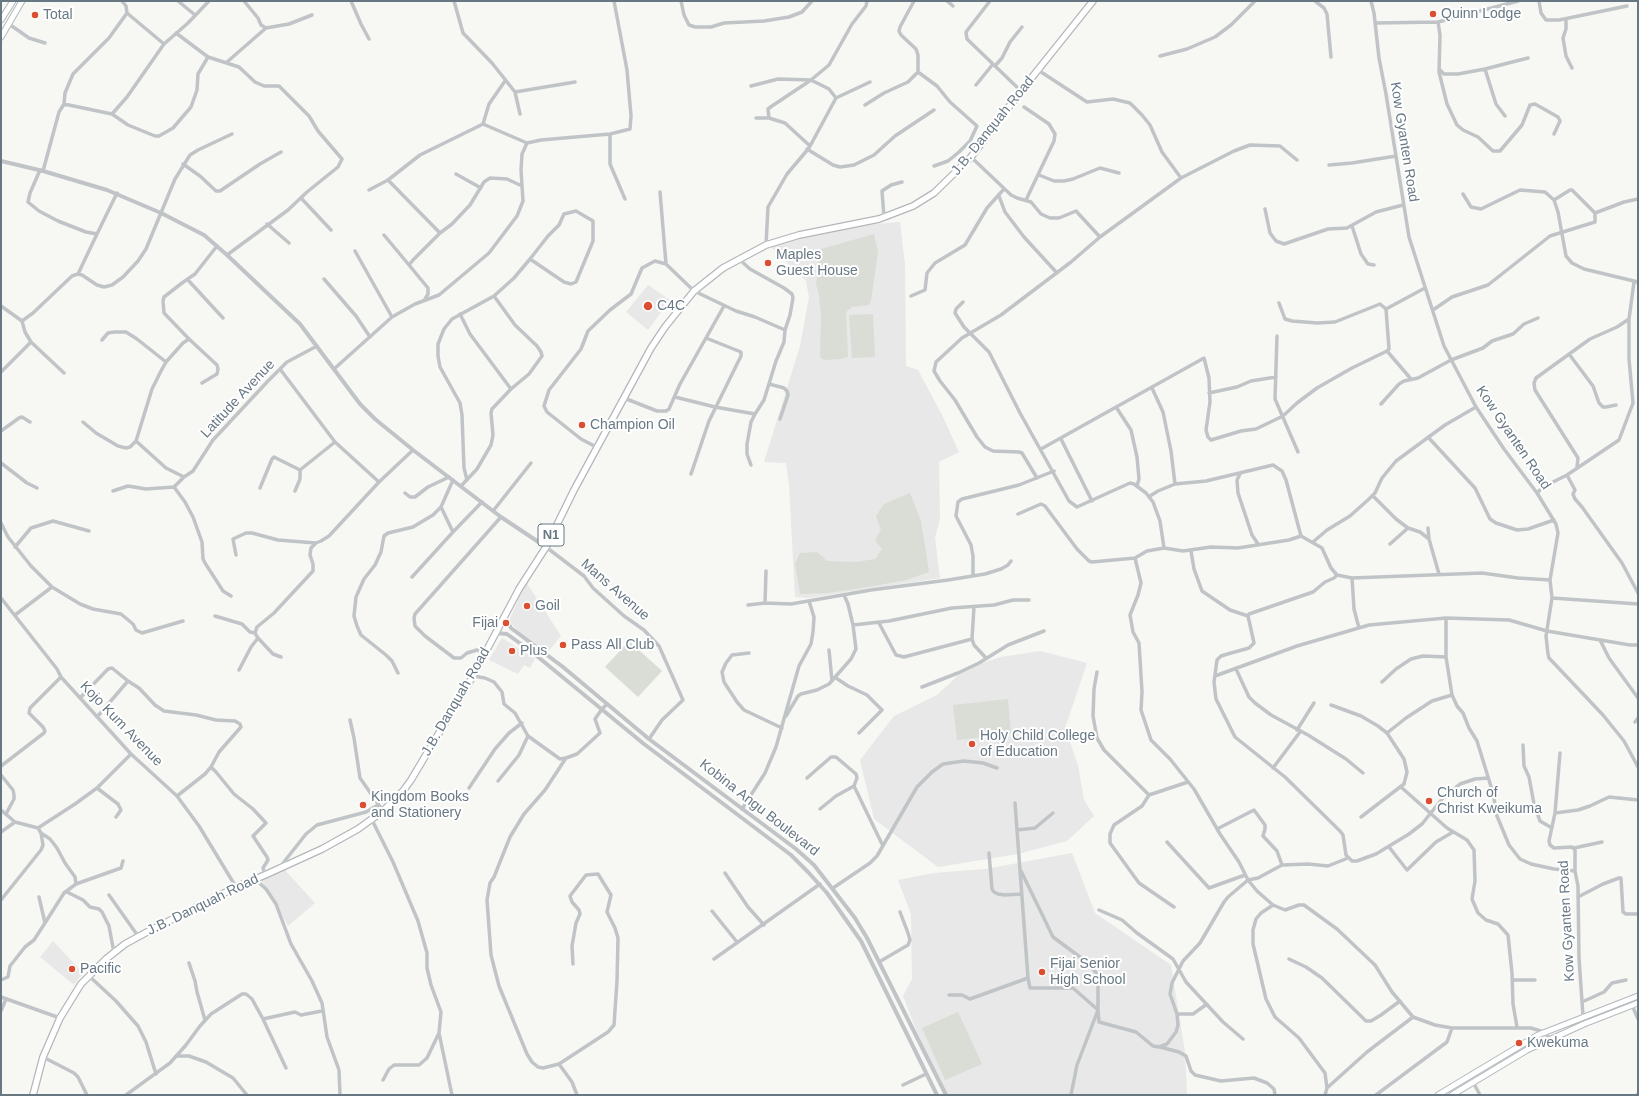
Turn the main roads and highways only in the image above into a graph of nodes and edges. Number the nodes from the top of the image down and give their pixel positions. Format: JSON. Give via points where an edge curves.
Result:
{"nodes":[{"id":1,"x":13,"y":1,"type":"edge"},
{"id":2,"x":22,"y":1,"type":"edge"},
{"id":3,"x":1093,"y":1,"type":"edge"},
{"id":4,"x":1,"y":20,"type":"edge"},
{"id":5,"x":1,"y":37,"type":"edge"},
{"id":6,"x":1638,"y":996,"type":"edge"},
{"id":7,"x":1638,"y":1003,"type":"edge"},
{"id":8,"x":33,"y":1095,"type":"edge"},
{"id":9,"x":1438,"y":1095,"type":"edge"},
{"id":10,"x":1452,"y":1095,"type":"edge"}],
"edges":[{"from":1,"to":4,"type":"main road"},
{"from":2,"to":5,"type":"main road"},
{"from":3,"to":8,"type":"highway","name":"J.B. Danquah Road","number":"N1","via":[[972,157],[934,193],[914,206],[884,218],[799,235],[766,245],[723,268],[694,291],[665,327],[574,490],[546,547],[411,780],[372,820],[322,849],[265,876],[236,886],[138,936],[114,953],[88,975],[60,1018],[43,1057]]},
{"from":6,"to":9,"type":"main road","via":[[1544,1032]]},
{"from":7,"to":10,"type":"main road","via":[[1550,1039],[1512,1058]]}]}
